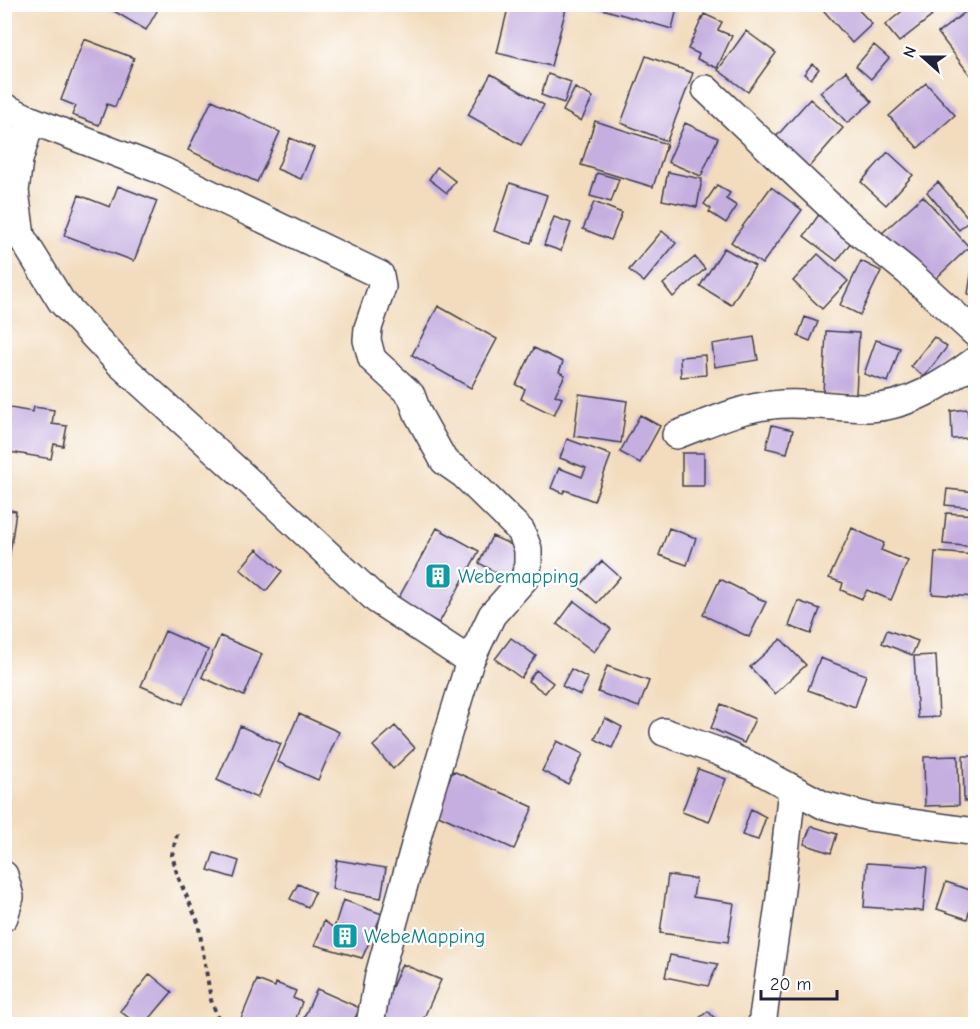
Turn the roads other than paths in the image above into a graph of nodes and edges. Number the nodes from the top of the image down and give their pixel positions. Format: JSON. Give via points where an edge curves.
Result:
{"nodes":[{"id":1,"x":706,"y":89,"type":"dead end"},
{"id":2,"x":4,"y":107,"type":"edge"},
{"id":3,"x":31,"y":120,"type":"junction"},
{"id":4,"x":975,"y":334,"type":"edge"},
{"id":5,"x":975,"y":360,"type":"edge"},
{"id":6,"x":676,"y":435,"type":"dead end"},
{"id":7,"x":470,"y":661,"type":"junction"},
{"id":8,"x":664,"y":732,"type":"dead end"},
{"id":9,"x":792,"y":789,"type":"junction"},
{"id":10,"x":975,"y":832,"type":"edge"},
{"id":11,"x":4,"y":875,"type":"edge"},
{"id":12,"x":4,"y":917,"type":"edge"},
{"id":13,"x":369,"y":1024,"type":"edge"},
{"id":14,"x":762,"y":1024,"type":"edge"}],
"edges":[{"from":1,"to":4,"type":"street","via":[[850,225]]},
{"from":2,"to":3,"type":"street"},
{"from":3,"to":7,"type":"street","via":[[15,191],[21,236],[62,301],[120,364],[377,600]]},
{"from":3,"to":7,"type":"street","via":[[162,171],[380,275],[382,286],[367,340],[372,359],[411,395],[444,461],[464,475],[521,531],[528,549],[525,578],[492,615]]},
{"from":5,"to":6,"type":"street","via":[[932,390],[900,401],[871,408],[773,404]]},
{"from":7,"to":13,"type":"street","via":[[404,884]]},
{"from":8,"to":9,"type":"street","via":[[753,767]]},
{"from":9,"to":10,"type":"street","via":[[823,805],[869,817]]},
{"from":9,"to":14,"type":"street"},
{"from":11,"to":12,"type":"street","via":[[10,897]]}]}
